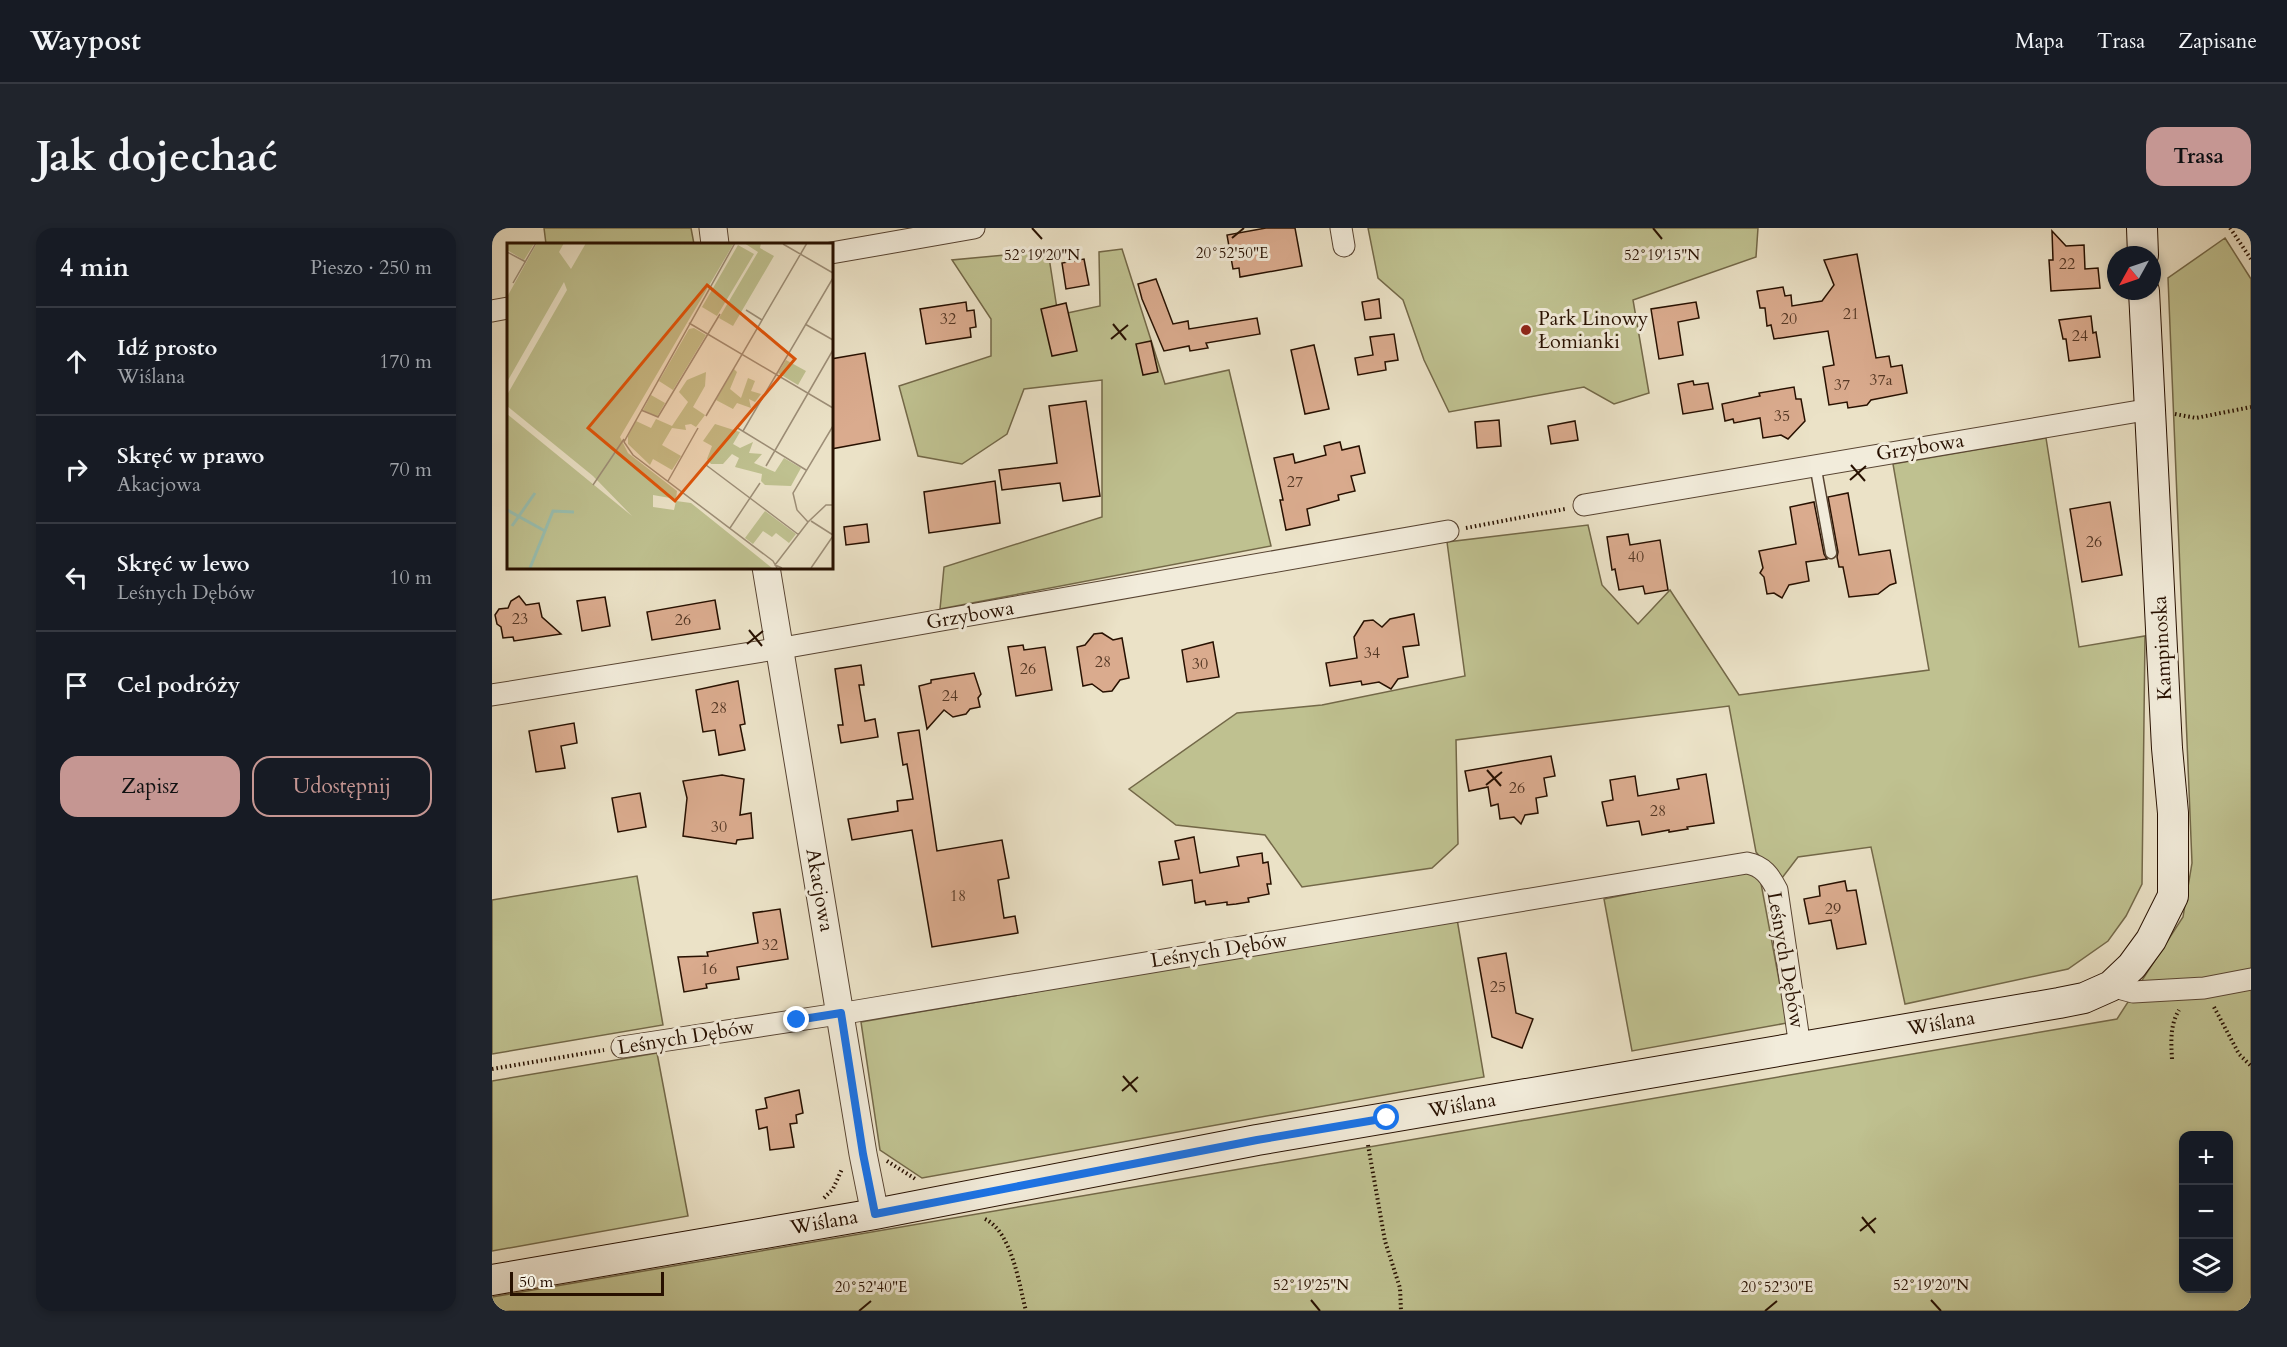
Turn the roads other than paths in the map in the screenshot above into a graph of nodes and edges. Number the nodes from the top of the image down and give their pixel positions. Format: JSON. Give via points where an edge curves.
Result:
{"nodes":[{"id":1,"x":713,"y":228,"type":"edge"},
{"id":2,"x":974,"y":228,"type":"edge"},
{"id":3,"x":2142,"y":228,"type":"edge"},
{"id":4,"x":716,"y":243,"type":"edge"},
{"id":5,"x":2142,"y":246,"type":"edge"},
{"id":6,"x":832,"y":253,"type":"edge"},
{"id":7,"x":2145,"y":300,"type":"edge"},
{"id":8,"x":507,"y":308,"type":"edge"},
{"id":9,"x":492,"y":310,"type":"edge"},
{"id":10,"x":2151,"y":409,"type":"junction"},
{"id":11,"x":1815,"y":464,"type":"junction"},
{"id":12,"x":1584,"y":506,"type":"road end"},
{"id":13,"x":1448,"y":531,"type":"road end"},
{"id":14,"x":1831,"y":553,"type":"dead end"},
{"id":15,"x":766,"y":568,"type":"edge"},
{"id":16,"x":780,"y":647,"type":"junction"},
{"id":17,"x":492,"y":695,"type":"edge"},
{"id":18,"x":2251,"y":979,"type":"edge"},
{"id":19,"x":2111,"y":986,"type":"junction"},
{"id":20,"x":841,"y":1013,"type":"junction"},
{"id":21,"x":622,"y":1047,"type":"road end"},
{"id":22,"x":1800,"y":1047,"type":"junction"},
{"id":23,"x":875,"y":1214,"type":"junction"},
{"id":24,"x":492,"y":1280,"type":"edge"}],
"edges":[{"from":1,"to":4,"type":"street"},
{"from":2,"to":6,"type":"street"},
{"from":3,"to":5,"type":"main road"},
{"from":7,"to":10,"type":"main road","name":"Kampinoska"},
{"from":8,"to":9,"type":"street"},
{"from":10,"to":11,"type":"street","name":"Grzybowa"},
{"from":10,"to":19,"type":"main road","name":"Kampinoska","via":[[2166,748],[2173,813],[2173,896],[2151,940]]},
{"from":11,"to":12,"type":"street","name":"Grzybowa"},
{"from":11,"to":14,"type":"lane"},
{"from":13,"to":16,"type":"street","name":"Grzybowa"},
{"from":15,"to":16,"type":"street","name":"Akacjowa"},
{"from":16,"to":17,"type":"street","name":"Grzybowa"},
{"from":16,"to":20,"type":"street","name":"Akacjowa"},
{"from":18,"to":19,"type":"street","via":[[2200,988],[2133,992]]},
{"from":19,"to":22,"type":"main road","name":"Wiślana","via":[[2084,998]]},
{"from":20,"to":21,"type":"street","name":"Leśnych Dębów"},
{"from":20,"to":22,"type":"street","name":"Leśnych Dębów","via":[[1747,863],[1757,865],[1777,890]]},
{"from":20,"to":23,"type":"street","name":"Akacjowa"},
{"from":22,"to":23,"type":"main road","name":"Wiślana","via":[[1257,1140]]},
{"from":23,"to":24,"type":"main road","name":"Wiślana"}]}
